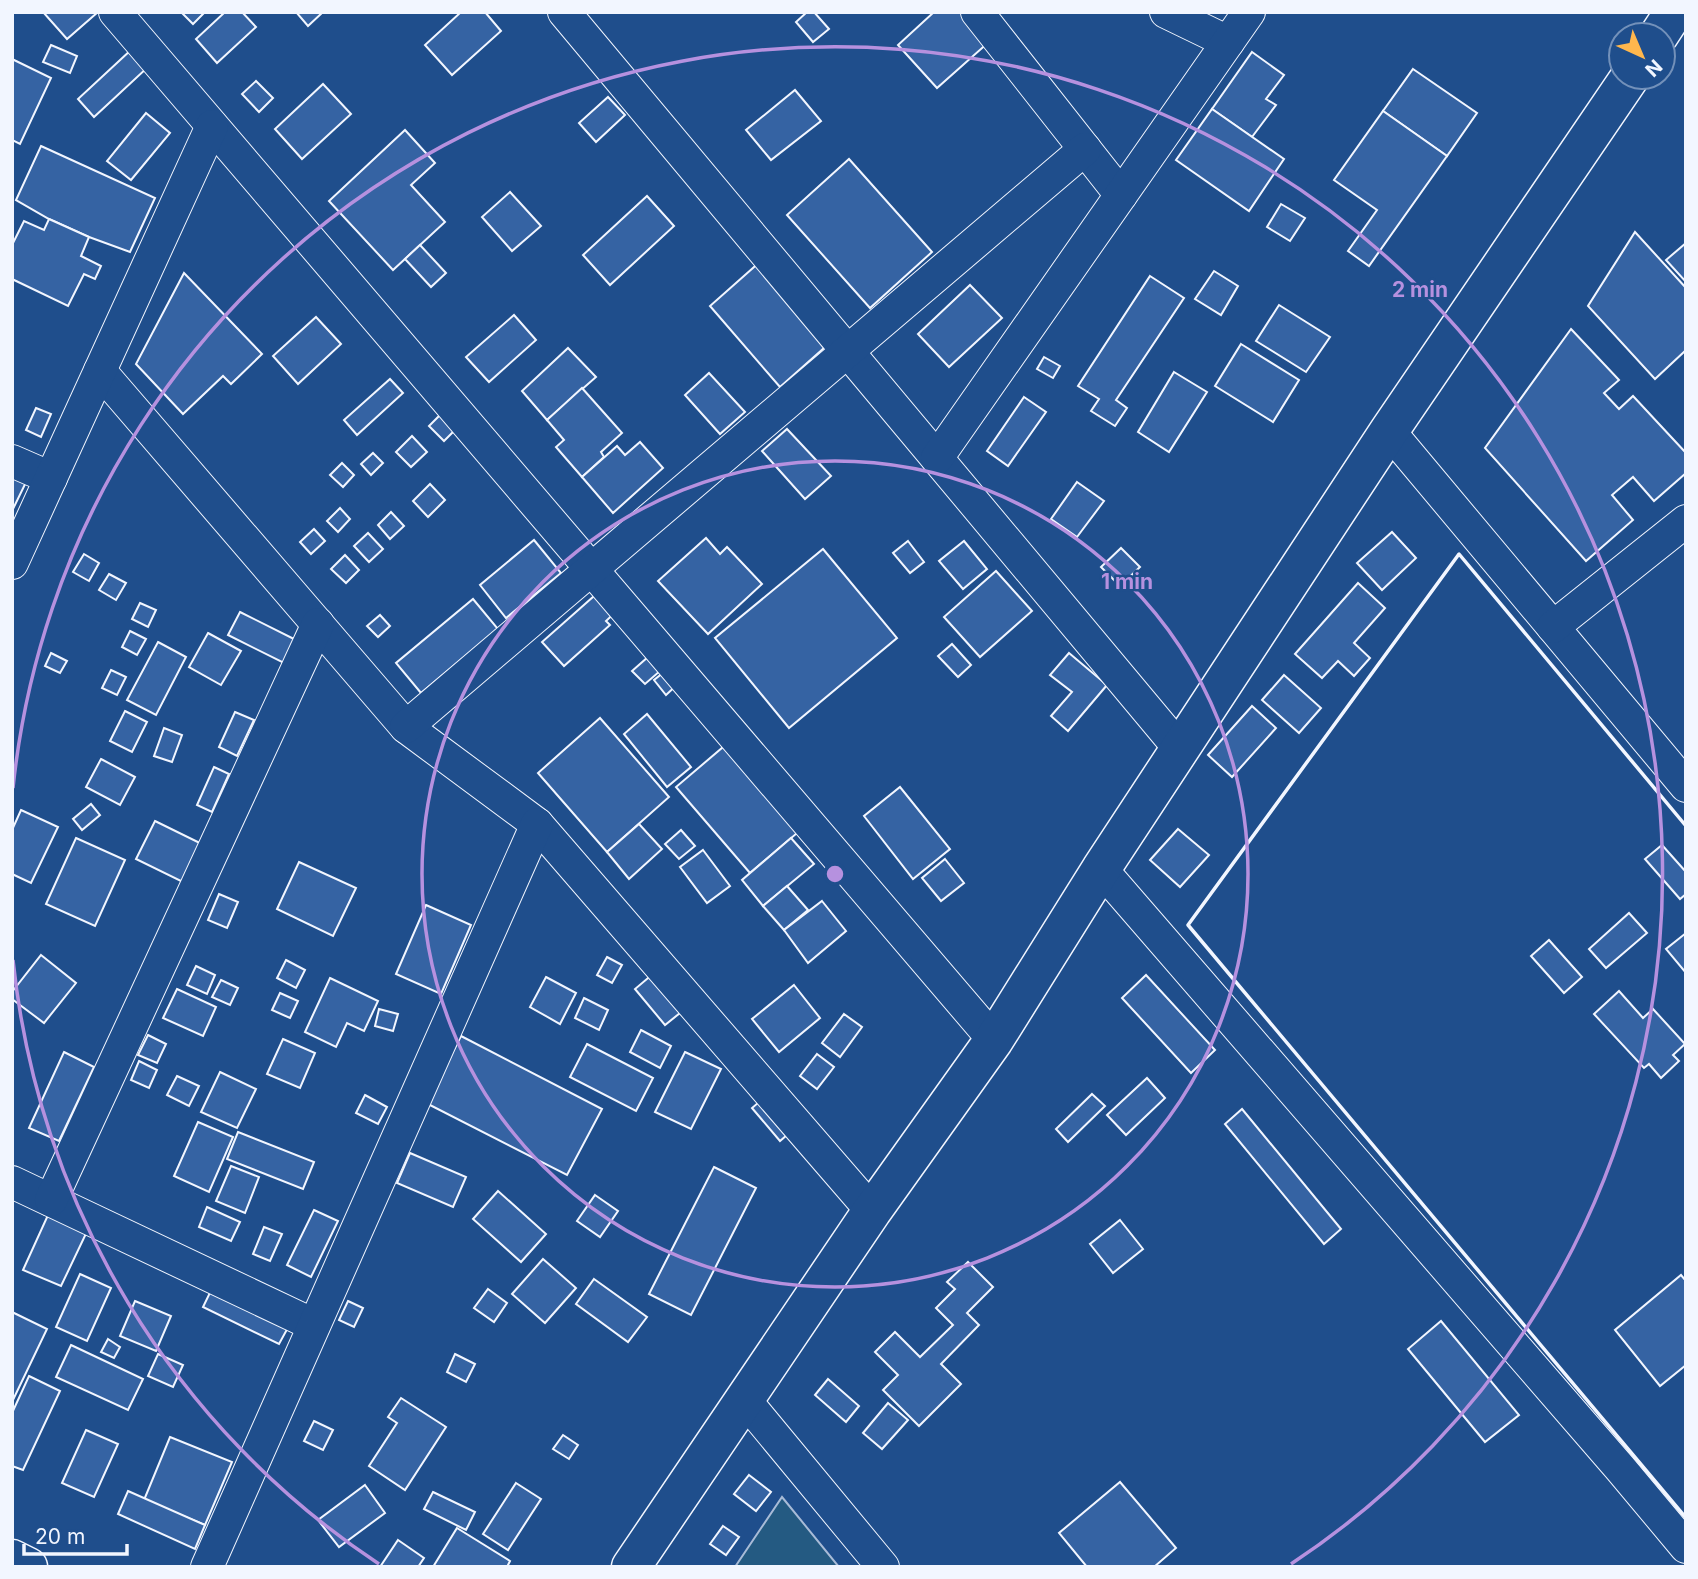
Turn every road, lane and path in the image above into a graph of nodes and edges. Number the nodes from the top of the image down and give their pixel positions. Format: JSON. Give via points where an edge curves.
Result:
{"nodes":[{"id":1,"x":115,"y":12,"type":"edge"},
{"id":2,"x":564,"y":12,"type":"edge"},
{"id":3,"x":977,"y":12,"type":"edge"},
{"id":4,"x":1166,"y":12,"type":"edge"},
{"id":5,"x":1249,"y":12,"type":"edge"},
{"id":6,"x":1228,"y":42,"type":"junction"},
{"id":7,"x":1620,"y":91,"type":"edge"},
{"id":8,"x":212,"y":126,"type":"junction"},
{"id":9,"x":1085,"y":149,"type":"junction"},
{"id":10,"x":1121,"y":195,"type":"junction"},
{"id":11,"x":847,"y":351,"type":"junction"},
{"id":12,"x":100,"y":371,"type":"junction"},
{"id":13,"x":1389,"y":431,"type":"junction"},
{"id":14,"x":937,"y":458,"type":"junction"},
{"id":15,"x":12,"y":461,"type":"edge"},
{"id":16,"x":51,"y":478,"type":"junction"},
{"id":17,"x":1686,"y":521,"type":"edge"},
{"id":18,"x":12,"y":563,"type":"edge"},
{"id":19,"x":591,"y":569,"type":"junction"},
{"id":20,"x":318,"y":624,"type":"junction"},
{"id":21,"x":1553,"y":627,"type":"junction"},
{"id":22,"x":407,"y":727,"type":"junction"},
{"id":23,"x":1180,"y":749,"type":"junction"},
{"id":24,"x":1686,"y":786,"type":"edge"},
{"id":25,"x":537,"y":824,"type":"junction"},
{"id":26,"x":1101,"y":869,"type":"junction"},
{"id":27,"x":994,"y":1040,"type":"junction"},
{"id":28,"x":12,"y":1182,"type":"edge"},
{"id":29,"x":51,"y":1200,"type":"junction"},
{"id":30,"x":872,"y":1211,"type":"junction"},
{"id":31,"x":314,"y":1325,"type":"junction"},
{"id":32,"x":744,"y":1399,"type":"junction"},
{"id":33,"x":1686,"y":1547,"type":"edge"},
{"id":34,"x":12,"y":1559,"type":"edge"},
{"id":35,"x":28,"y":1567,"type":"edge"},
{"id":36,"x":207,"y":1567,"type":"edge"},
{"id":37,"x":631,"y":1567,"type":"edge"},
{"id":38,"x":883,"y":1567,"type":"edge"}],
"edges":[{"from":1,"to":8,"type":"street"},
{"from":2,"to":11,"type":"street"},
{"from":3,"to":9,"type":"street"},
{"from":4,"to":6,"type":"street"},
{"from":5,"to":6,"type":"street"},
{"from":6,"to":10,"type":"street"},
{"from":7,"to":13,"type":"main road"},
{"from":8,"to":12,"type":"street"},
{"from":8,"to":19,"type":"street"},
{"from":9,"to":10,"type":"street"},
{"from":9,"to":11,"type":"street"},
{"from":10,"to":14,"type":"street"},
{"from":11,"to":14,"type":"street"},
{"from":11,"to":19,"type":"street"},
{"from":12,"to":16,"type":"street"},
{"from":12,"to":20,"type":"street"},
{"from":13,"to":21,"type":"street"},
{"from":13,"to":23,"type":"main road"},
{"from":14,"to":23,"type":"street"},
{"from":15,"to":16,"type":"street"},
{"from":16,"to":18,"type":"street"},
{"from":17,"to":21,"type":"street"},
{"from":19,"to":22,"type":"street"},
{"from":19,"to":27,"type":"street"},
{"from":20,"to":22,"type":"street"},
{"from":20,"to":29,"type":"street"},
{"from":21,"to":24,"type":"street"},
{"from":22,"to":25,"type":"street"},
{"from":23,"to":26,"type":"main road"},
{"from":25,"to":30,"type":"street"},
{"from":25,"to":31,"type":"street"},
{"from":26,"to":27,"type":"main road"},
{"from":26,"to":33,"type":"street"},
{"from":27,"to":30,"type":"main road"},
{"from":28,"to":29,"type":"street"},
{"from":29,"to":31,"type":"street"},
{"from":30,"to":32,"type":"main road"},
{"from":31,"to":36,"type":"street"},
{"from":32,"to":37,"type":"main road"},
{"from":32,"to":38,"type":"street"},
{"from":34,"to":35,"type":"main road"}]}
